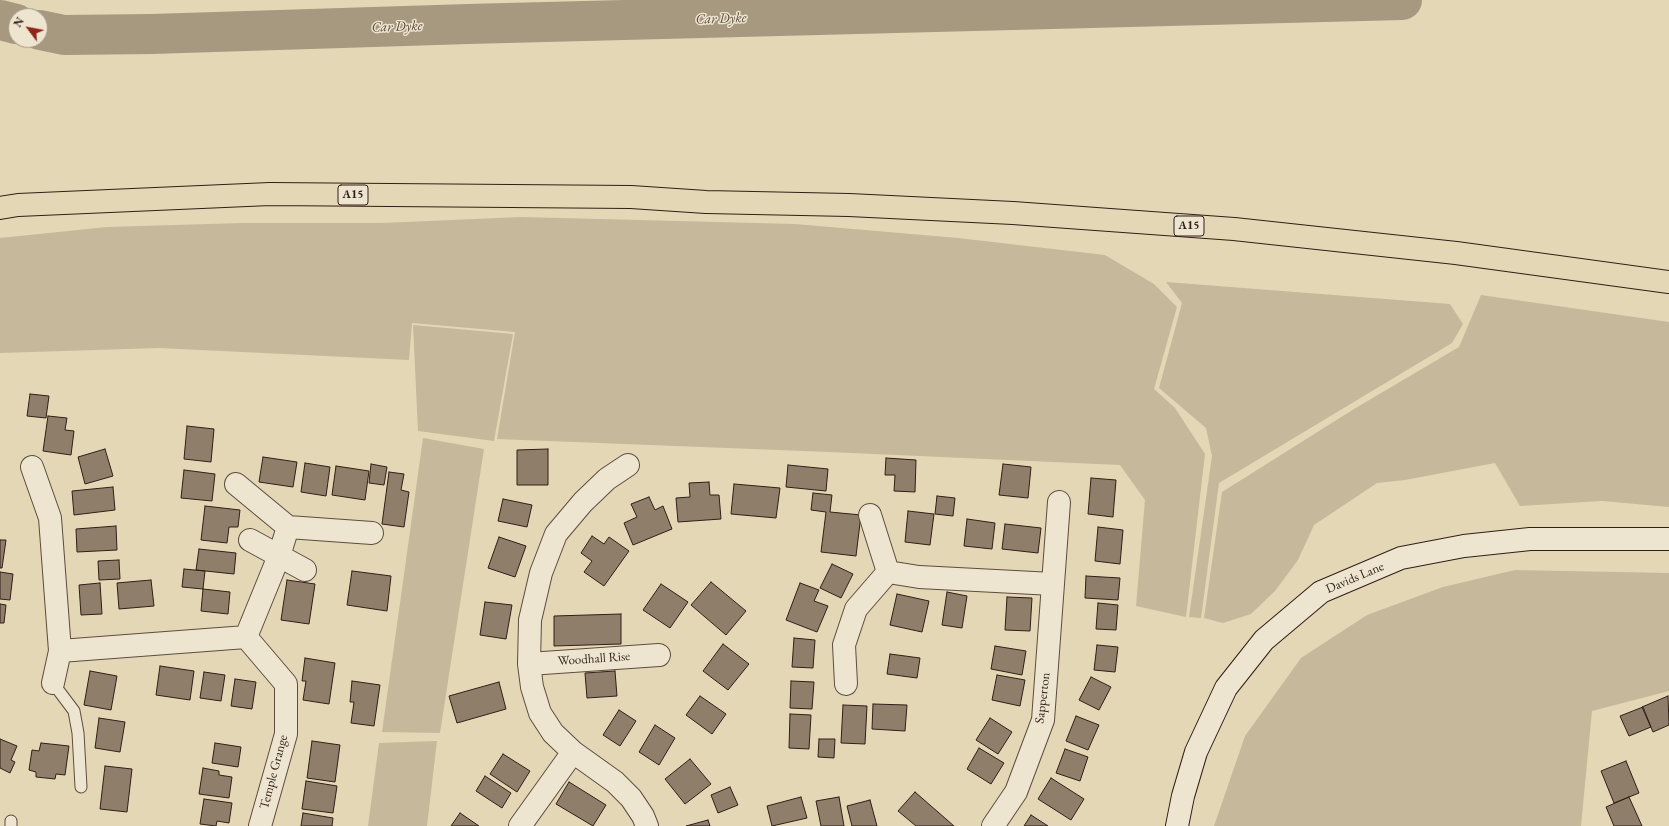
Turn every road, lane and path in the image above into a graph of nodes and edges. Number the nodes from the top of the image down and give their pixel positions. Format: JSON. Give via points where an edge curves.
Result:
{"nodes":[{"id":1,"x":0,"y":208,"type":"edge"},
{"id":2,"x":1669,"y":282,"type":"edge"},
{"id":3,"x":628,"y":465,"type":"dead end"},
{"id":4,"x":32,"y":467,"type":"dead end"},
{"id":5,"x":236,"y":484,"type":"dead end"},
{"id":6,"x":1059,"y":502,"type":"dead end"},
{"id":7,"x":870,"y":515,"type":"dead end"},
{"id":8,"x":288,"y":527,"type":"junction"},
{"id":9,"x":372,"y":533,"type":"dead end"},
{"id":10,"x":1669,"y":539,"type":"edge"},
{"id":11,"x":250,"y":540,"type":"dead end"},
{"id":12,"x":279,"y":556,"type":"junction"},
{"id":13,"x":305,"y":570,"type":"dead end"},
{"id":14,"x":888,"y":572,"type":"junction"},
{"id":15,"x":1053,"y":584,"type":"junction"},
{"id":16,"x":246,"y":637,"type":"junction"},
{"id":17,"x":60,"y":651,"type":"junction"},
{"id":18,"x":659,"y":654,"type":"dead end"},
{"id":19,"x":529,"y":664,"type":"junction"},
{"id":20,"x":53,"y":683,"type":"joint"},
{"id":21,"x":846,"y":684,"type":"dead end"},
{"id":22,"x":573,"y":752,"type":"junction"},
{"id":23,"x":82,"y":787,"type":"dead end"},
{"id":24,"x":260,"y":826,"type":"edge"},
{"id":25,"x":520,"y":826,"type":"edge"},
{"id":26,"x":647,"y":826,"type":"edge"},
{"id":27,"x":993,"y":826,"type":"edge"},
{"id":28,"x":1176,"y":826,"type":"edge"}],
"edges":[{"from":1,"to":2,"type":"highway","number":"A15","via":[[18,205],[270,194],[631,197],[706,202],[857,206],[1013,213],[1234,229],[1456,253]]},
{"from":3,"to":19,"type":"street","via":[[607,479],[582,502],[556,534],[541,573],[530,620]]},
{"from":4,"to":17,"type":"street","via":[[50,518]]},
{"from":5,"to":8,"type":"street"},
{"from":6,"to":15,"type":"street","name":"Sapperton"},
{"from":7,"to":14,"type":"street"},
{"from":8,"to":9,"type":"street"},
{"from":8,"to":12,"type":"street"},
{"from":10,"to":28,"type":"street","name":"Davids Lane","via":[[1530,539],[1464,546],[1401,558],[1321,592],[1264,640],[1226,688],[1196,752]]},
{"from":11,"to":12,"type":"street"},
{"from":12,"to":13,"type":"street"},
{"from":12,"to":16,"type":"street"},
{"from":14,"to":15,"type":"street","via":[[919,577]]},
{"from":14,"to":21,"type":"street","via":[[856,609],[844,645]]},
{"from":15,"to":27,"type":"street","name":"Sapperton","via":[[1043,720],[1016,792]]},
{"from":16,"to":17,"type":"street"},
{"from":16,"to":24,"type":"street","name":"Temple Grange","via":[[286,684],[286,734]]},
{"from":17,"to":20,"type":"street"},
{"from":18,"to":19,"type":"street","name":"Woodhall Rise"},
{"from":19,"to":22,"type":"street","via":[[532,687],[540,712],[553,733]]},
{"from":20,"to":23,"type":"lane","via":[[74,711]]},
{"from":22,"to":25,"type":"street"},
{"from":22,"to":26,"type":"street","via":[[615,782],[631,798]]}]}
